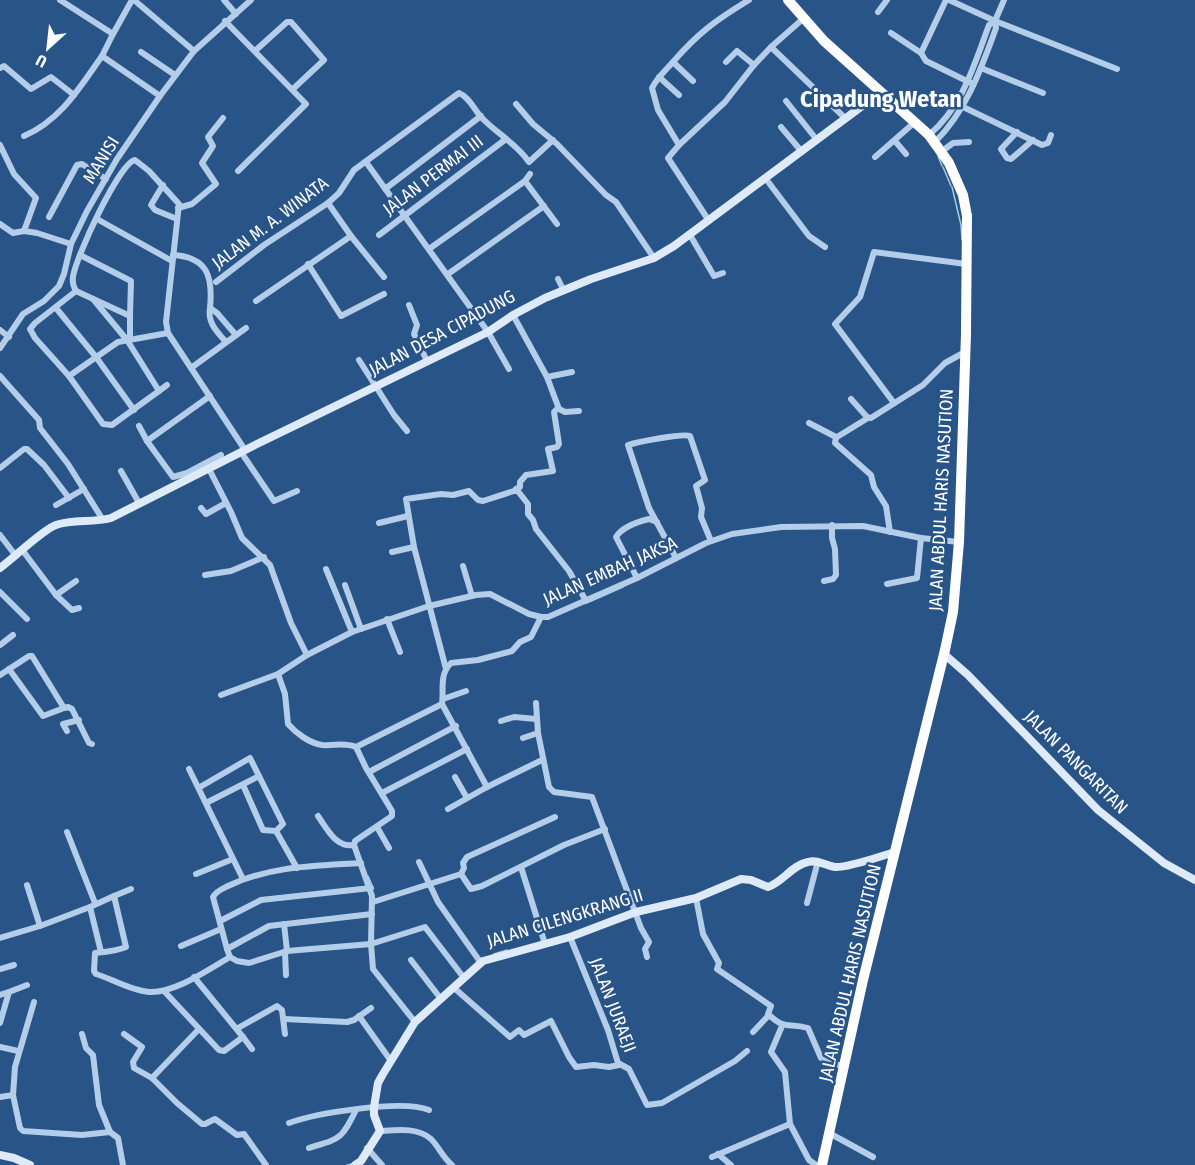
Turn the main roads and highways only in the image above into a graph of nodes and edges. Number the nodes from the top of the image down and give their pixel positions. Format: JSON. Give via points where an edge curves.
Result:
{"nodes":[{"id":1,"x":788,"y":0,"type":"edge"},
{"id":2,"x":822,"y":1165,"type":"edge"}],
"edges":[{"from":1,"to":2,"type":"highway","name":"JALAN ABDUL HARIS NASUTION","via":[[824,41],[935,143],[959,183],[967,216],[959,542],[953,612]]}]}
